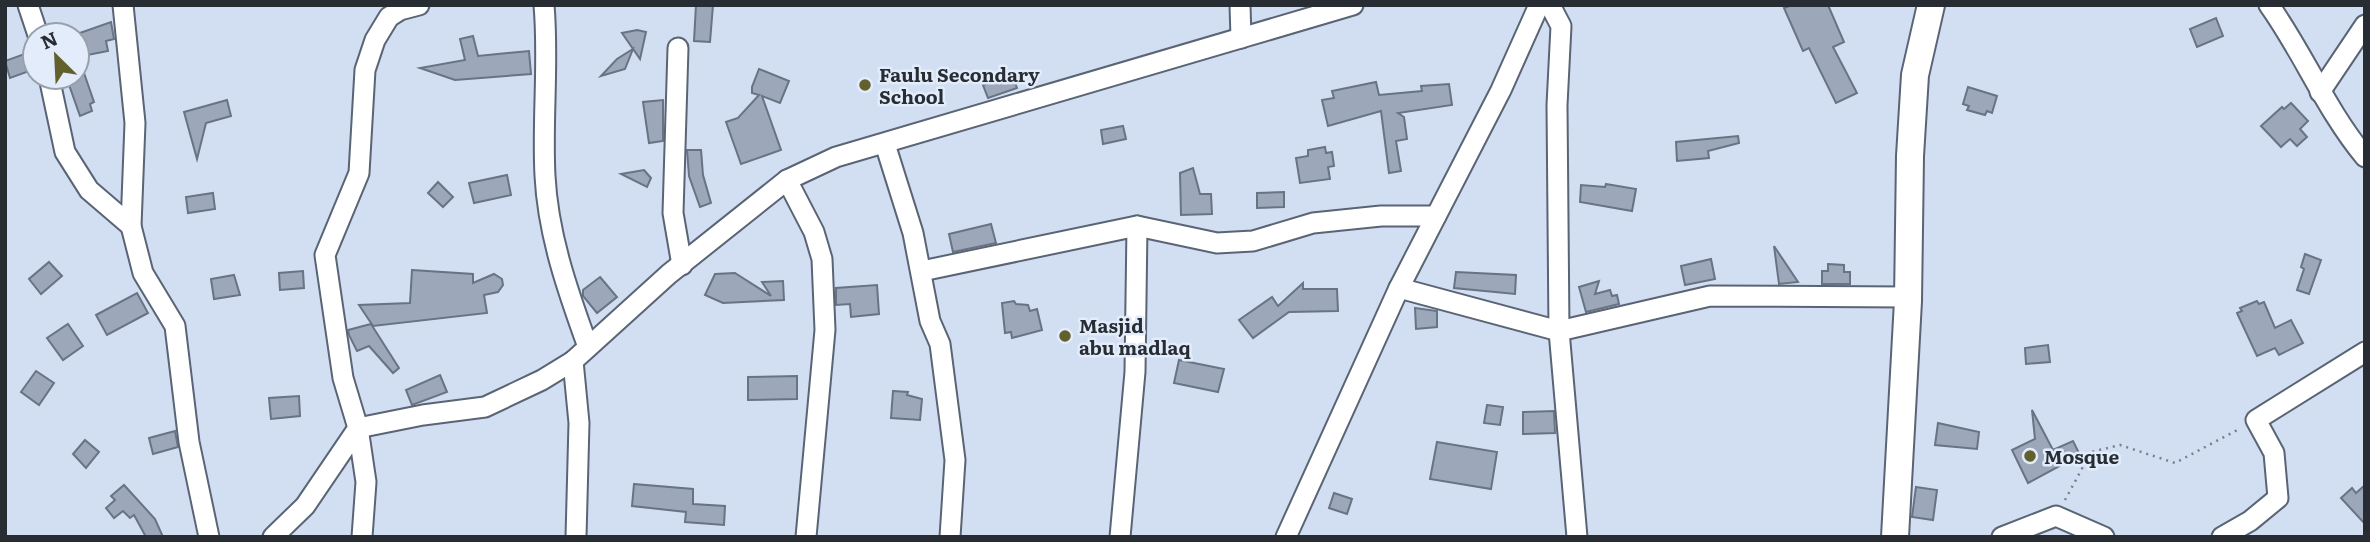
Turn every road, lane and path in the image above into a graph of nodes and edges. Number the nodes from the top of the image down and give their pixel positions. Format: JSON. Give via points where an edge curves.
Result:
{"nodes":[{"id":1,"x":123,"y":5,"type":"edge"},
{"id":2,"x":544,"y":5,"type":"edge"},
{"id":3,"x":1240,"y":5,"type":"edge"},
{"id":4,"x":1353,"y":5,"type":"edge"},
{"id":5,"x":1539,"y":5,"type":"edge"},
{"id":6,"x":1550,"y":5,"type":"edge"},
{"id":7,"x":1931,"y":5,"type":"edge"},
{"id":8,"x":2269,"y":5,"type":"edge"},
{"id":9,"x":417,"y":6,"type":"edge"},
{"id":10,"x":2365,"y":25,"type":"edge"},
{"id":11,"x":1241,"y":38,"type":"junction"},
{"id":12,"x":678,"y":48,"type":"dead end"},
{"id":13,"x":52,"y":91,"type":"edge"},
{"id":14,"x":2320,"y":92,"type":"junction"},
{"id":15,"x":885,"y":144,"type":"junction"},
{"id":16,"x":2365,"y":157,"type":"edge"},
{"id":17,"x":787,"y":180,"type":"junction"},
{"id":18,"x":1436,"y":216,"type":"junction"},
{"id":19,"x":131,"y":226,"type":"junction"},
{"id":20,"x":1137,"y":226,"type":"junction"},
{"id":21,"x":682,"y":265,"type":"junction"},
{"id":22,"x":922,"y":271,"type":"junction"},
{"id":23,"x":1399,"y":289,"type":"junction"},
{"id":24,"x":1908,"y":297,"type":"junction"},
{"id":25,"x":1559,"y":331,"type":"junction"},
{"id":26,"x":588,"y":347,"type":"junction"},
{"id":27,"x":2365,"y":352,"type":"edge"},
{"id":28,"x":573,"y":361,"type":"junction"},
{"id":29,"x":2256,"y":420,"type":"junction"},
{"id":30,"x":358,"y":428,"type":"junction"},
{"id":31,"x":2056,"y":516,"type":"junction"},
{"id":32,"x":209,"y":537,"type":"edge"},
{"id":33,"x":273,"y":537,"type":"edge"},
{"id":34,"x":362,"y":537,"type":"edge"},
{"id":35,"x":576,"y":537,"type":"edge"},
{"id":36,"x":806,"y":537,"type":"edge"},
{"id":37,"x":950,"y":537,"type":"edge"},
{"id":38,"x":1120,"y":537,"type":"edge"},
{"id":39,"x":1286,"y":537,"type":"edge"},
{"id":40,"x":1577,"y":537,"type":"edge"},
{"id":41,"x":1895,"y":537,"type":"edge"},
{"id":42,"x":2002,"y":537,"type":"edge"},
{"id":43,"x":2104,"y":537,"type":"edge"},
{"id":44,"x":2222,"y":537,"type":"edge"}],
"edges":[{"from":1,"to":19,"type":"street","via":[[135,123]]},
{"from":2,"to":26,"type":"street","via":[[545,176],[550,225]]},
{"from":3,"to":11,"type":"street"},
{"from":4,"to":11,"type":"street"},
{"from":5,"to":18,"type":"street"},
{"from":6,"to":25,"type":"street","via":[[1561,26]]},
{"from":7,"to":24,"type":"street","via":[[1915,75]]},
{"from":8,"to":14,"type":"street","via":[[2294,40]]},
{"from":9,"to":30,"type":"street","via":[[389,17],[375,40],[365,70],[359,173],[325,255],[343,378]]},
{"from":10,"to":14,"type":"street"},
{"from":11,"to":15,"type":"street"},
{"from":12,"to":21,"type":"street","via":[[673,213]]},
{"from":13,"to":19,"type":"street","via":[[65,152],[89,190]]},
{"from":14,"to":16,"type":"street"},
{"from":15,"to":17,"type":"street","via":[[836,157]]},
{"from":15,"to":22,"type":"street"},
{"from":17,"to":21,"type":"street"},
{"from":17,"to":36,"type":"street","via":[[814,232],[822,259],[825,330]]},
{"from":18,"to":20,"type":"street","via":[[1313,223],[1253,241],[1217,243]]},
{"from":18,"to":23,"type":"street"},
{"from":19,"to":32,"type":"street","via":[[143,273],[175,326],[189,442]]},
{"from":20,"to":22,"type":"street"},
{"from":20,"to":38,"type":"street","via":[[1135,372]]},
{"from":21,"to":26,"type":"street"},
{"from":22,"to":37,"type":"street","via":[[930,321],[940,344],[955,460]]},
{"from":23,"to":25,"type":"street"},
{"from":23,"to":39,"type":"street"},
{"from":24,"to":25,"type":"street","via":[[1710,296]]},
{"from":24,"to":41,"type":"street"},
{"from":25,"to":40,"type":"street"},
{"from":26,"to":28,"type":"street"},
{"from":27,"to":29,"type":"street"},
{"from":28,"to":30,"type":"street","via":[[485,407]]},
{"from":28,"to":35,"type":"street","via":[[579,423]]},
{"from":29,"to":31,"type":"path","via":[[2175,463],[2120,445],[2091,452]]},
{"from":29,"to":44,"type":"street","via":[[2274,453],[2278,498]]},
{"from":30,"to":33,"type":"street","via":[[304,506]]},
{"from":30,"to":34,"type":"street","via":[[366,482]]},
{"from":31,"to":42,"type":"street"},
{"from":31,"to":43,"type":"street"}]}
